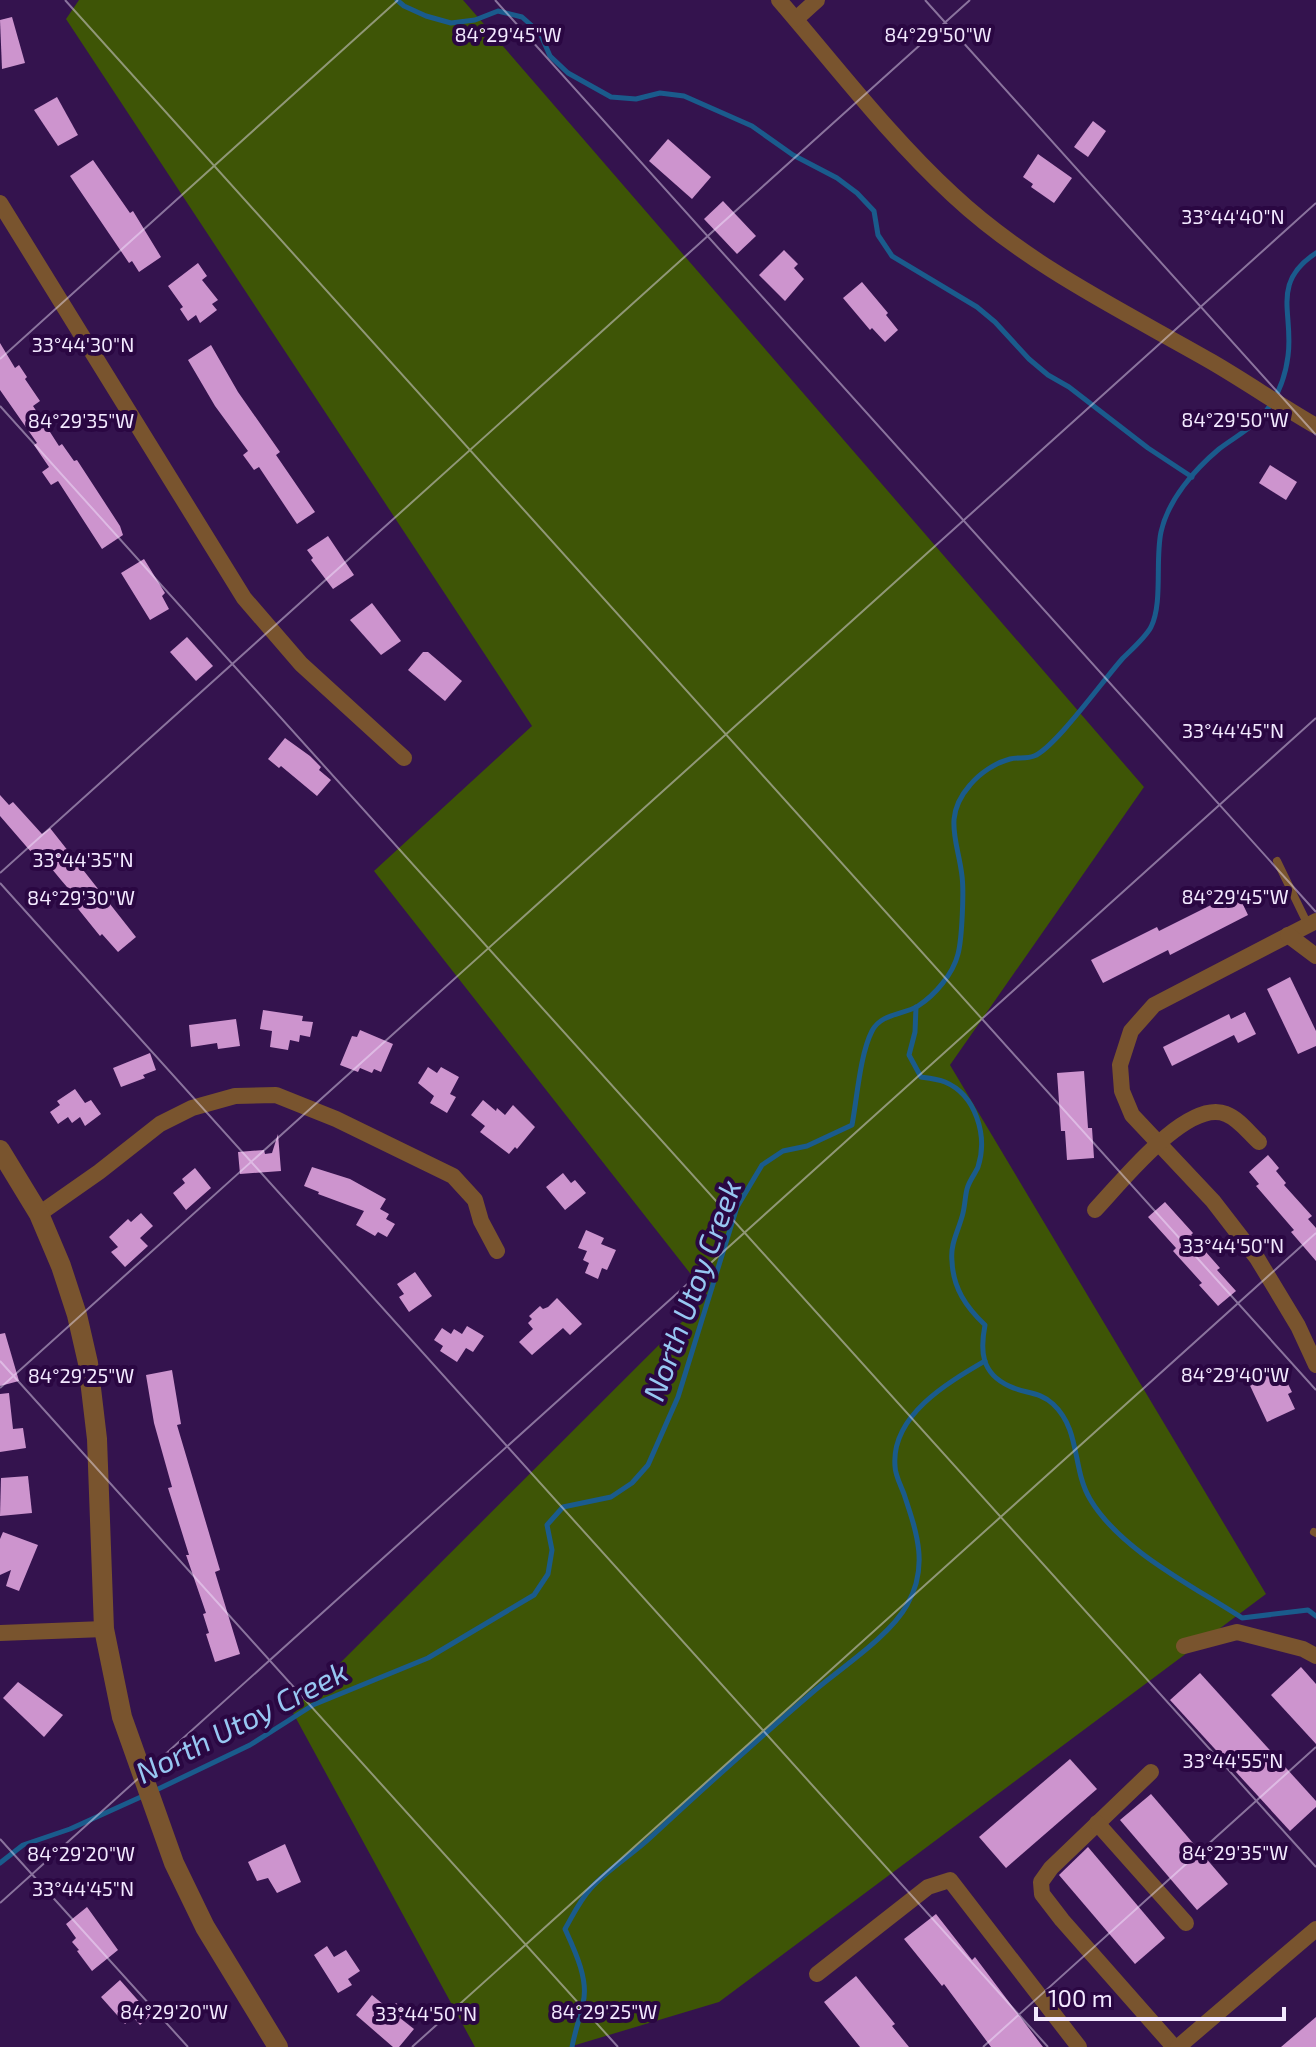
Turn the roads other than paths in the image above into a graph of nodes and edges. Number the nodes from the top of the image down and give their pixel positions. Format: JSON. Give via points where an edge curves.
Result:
{"nodes":[{"id":1,"x":779,"y":0,"type":"edge"},
{"id":2,"x":817,"y":0,"type":"edge"},
{"id":3,"x":796,"y":19,"type":"junction"},
{"id":4,"x":0,"y":203,"type":"edge"},
{"id":5,"x":1308,"y":422,"type":"edge"},
{"id":6,"x":404,"y":758,"type":"dead end"},
{"id":7,"x":1277,"y":861,"type":"dead end"},
{"id":8,"x":1312,"y":923,"type":"edge"},
{"id":9,"x":1288,"y":935,"type":"junction"},
{"id":10,"x":1316,"y":956,"type":"edge"},
{"id":11,"x":1259,"y":1142,"type":"dead end"},
{"id":12,"x":1159,"y":1144,"type":"junction"},
{"id":13,"x":0,"y":1150,"type":"edge"},
{"id":14,"x":1095,"y":1210,"type":"dead end"},
{"id":15,"x":39,"y":1214,"type":"junction"},
{"id":16,"x":497,"y":1251,"type":"dead end"},
{"id":17,"x":1316,"y":1365,"type":"edge"},
{"id":18,"x":104,"y":1629,"type":"junction"},
{"id":19,"x":0,"y":1633,"type":"edge"},
{"id":20,"x":1184,"y":1646,"type":"dead end"},
{"id":21,"x":1316,"y":1656,"type":"edge"},
{"id":22,"x":1151,"y":1772,"type":"dead end"},
{"id":23,"x":1097,"y":1823,"type":"junction"},
{"id":24,"x":1186,"y":1923,"type":"dead end"},
{"id":25,"x":1316,"y":1929,"type":"edge"},
{"id":26,"x":817,"y":1974,"type":"dead end"},
{"id":27,"x":278,"y":2047,"type":"edge"},
{"id":28,"x":1079,"y":2047,"type":"edge"},
{"id":29,"x":1176,"y":2047,"type":"edge"}],
"edges":[{"from":1,"to":3,"type":"street"},
{"from":2,"to":3,"type":"street"},
{"from":3,"to":5,"type":"street","via":[[887,129],[991,228],[1076,286]]},
{"from":4,"to":6,"type":"street","via":[[244,598],[301,664]]},
{"from":7,"to":8,"type":"lane"},
{"from":8,"to":9,"type":"street"},
{"from":9,"to":10,"type":"street"},
{"from":9,"to":12,"type":"street","via":[[1154,1005],[1131,1031],[1120,1065],[1122,1091],[1132,1115]]},
{"from":11,"to":12,"type":"street","via":[[1240,1122],[1215,1111],[1184,1123]]},
{"from":12,"to":14,"type":"street"},
{"from":12,"to":17,"type":"street","via":[[1257,1258]]},
{"from":13,"to":15,"type":"street"},
{"from":15,"to":16,"type":"street","via":[[160,1124],[235,1096],[276,1095],[453,1176],[475,1200]]},
{"from":15,"to":18,"type":"street","via":[[61,1266],[88,1363],[97,1439]]},
{"from":18,"to":19,"type":"street"},
{"from":18,"to":27,"type":"street","via":[[122,1717],[174,1863],[205,1927]]},
{"from":20,"to":21,"type":"street","via":[[1237,1632]]},
{"from":22,"to":23,"type":"street"},
{"from":23,"to":24,"type":"street"},
{"from":23,"to":29,"type":"street","via":[[1046,1875],[1042,1894]]},
{"from":25,"to":29,"type":"street"},
{"from":26,"to":28,"type":"street","via":[[928,1887],[950,1880]]}]}
